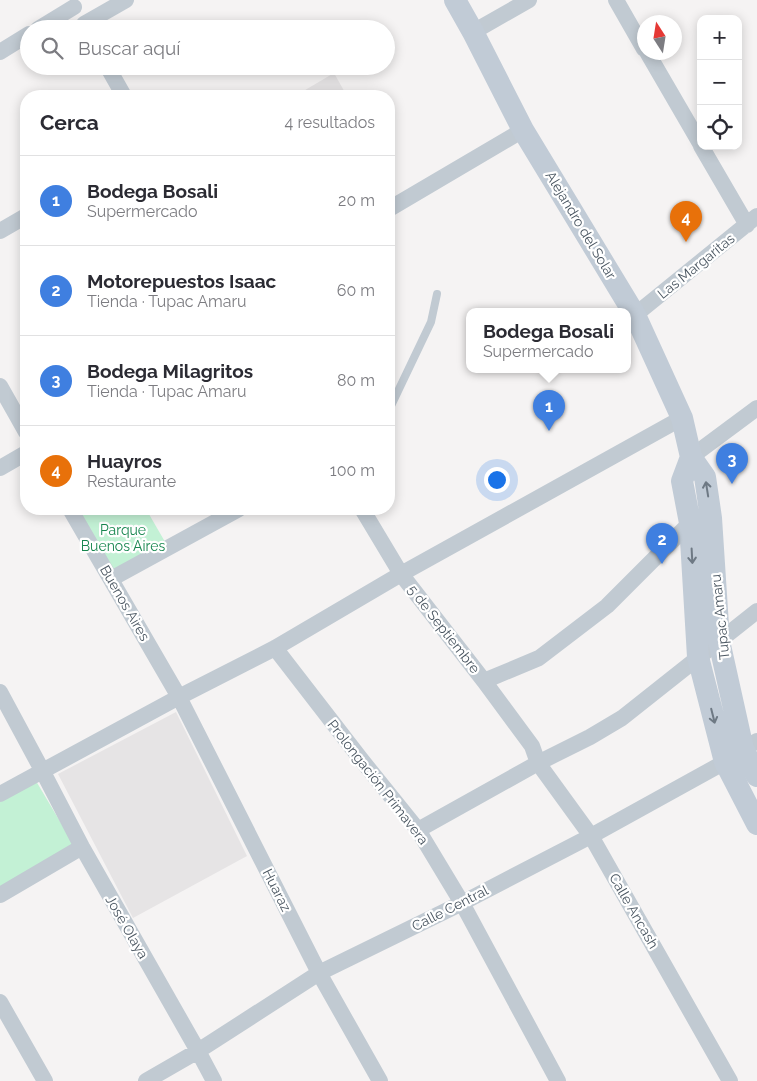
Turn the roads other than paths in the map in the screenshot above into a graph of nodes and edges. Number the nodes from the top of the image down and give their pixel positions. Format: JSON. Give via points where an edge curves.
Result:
{"nodes":[{"id":1,"x":126,"y":0,"type":"edge"},
{"id":2,"x":455,"y":0,"type":"edge"},
{"id":3,"x":529,"y":0,"type":"edge"},
{"id":4,"x":616,"y":0,"type":"edge"},
{"id":5,"x":71,"y":4,"type":"edge"},
{"id":6,"x":50,"y":20,"type":"edge"},
{"id":7,"x":81,"y":20,"type":"edge"},
{"id":8,"x":94,"y":20,"type":"edge"},
{"id":9,"x":473,"y":32,"type":"junction"},
{"id":10,"x":637,"y":36,"type":"edge"},
{"id":11,"x":20,"y":40,"type":"edge"},
{"id":12,"x":0,"y":52,"type":"edge"},
{"id":13,"x":652,"y":60,"type":"edge"},
{"id":14,"x":112,"y":75,"type":"edge"},
{"id":15,"x":121,"y":90,"type":"edge"},
{"id":16,"x":524,"y":130,"type":"junction"},
{"id":17,"x":697,"y":139,"type":"edge"},
{"id":18,"x":704,"y":150,"type":"edge"},
{"id":19,"x":395,"y":205,"type":"edge"},
{"id":20,"x":20,"y":219,"type":"edge"},
{"id":21,"x":752,"y":220,"type":"edge"},
{"id":22,"x":0,"y":230,"type":"edge"},
{"id":23,"x":437,"y":294,"type":"dead end"},
{"id":24,"x":631,"y":308,"type":"edge"},
{"id":25,"x":631,"y":308,"type":"edge"},
{"id":26,"x":635,"y":315,"type":"junction"},
{"id":27,"x":0,"y":386,"type":"edge"},
{"id":28,"x":395,"y":397,"type":"edge"},
{"id":29,"x":757,"y":408,"type":"edge"},
{"id":30,"x":682,"y":418,"type":"junction"},
{"id":31,"x":20,"y":421,"type":"edge"},
{"id":32,"x":20,"y":457,"type":"edge"},
{"id":33,"x":691,"y":457,"type":"junction"},
{"id":34,"x":0,"y":468,"type":"edge"},
{"id":35,"x":74,"y":515,"type":"edge"},
{"id":36,"x":227,"y":515,"type":"edge"},
{"id":37,"x":366,"y":515,"type":"edge"},
{"id":38,"x":690,"y":523,"type":"junction"},
{"id":39,"x":401,"y":574,"type":"junction"},
{"id":40,"x":111,"y":579,"type":"junction"},
{"id":41,"x":757,"y":611,"type":"edge"},
{"id":42,"x":720,"y":640,"type":"junction"},
{"id":43,"x":275,"y":648,"type":"junction"},
{"id":44,"x":698,"y":657,"type":"junction"},
{"id":45,"x":484,"y":681,"type":"junction"},
{"id":46,"x":0,"y":692,"type":"edge"},
{"id":47,"x":179,"y":698,"type":"junction"},
{"id":48,"x":750,"y":745,"type":"edge"},
{"id":49,"x":532,"y":746,"type":"joint"},
{"id":50,"x":725,"y":762,"type":"junction"},
{"id":51,"x":538,"y":763,"type":"junction"},
{"id":52,"x":43,"y":772,"type":"junction"},
{"id":53,"x":757,"y":776,"type":"edge"},
{"id":54,"x":0,"y":794,"type":"edge"},
{"id":55,"x":757,"y":824,"type":"edge"},
{"id":56,"x":418,"y":830,"type":"junction"},
{"id":57,"x":591,"y":836,"type":"junction"},
{"id":58,"x":82,"y":847,"type":"junction"},
{"id":59,"x":0,"y":895,"type":"edge"},
{"id":60,"x":462,"y":903,"type":"junction"},
{"id":61,"x":319,"y":973,"type":"junction"},
{"id":62,"x":0,"y":1002,"type":"edge"},
{"id":63,"x":198,"y":1051,"type":"junction"},
{"id":64,"x":45,"y":1081,"type":"edge"},
{"id":65,"x":146,"y":1081,"type":"edge"},
{"id":66,"x":214,"y":1081,"type":"edge"},
{"id":67,"x":380,"y":1081,"type":"edge"},
{"id":68,"x":558,"y":1081,"type":"edge"},
{"id":69,"x":730,"y":1081,"type":"edge"}],
"edges":[{"from":1,"to":8,"type":"street"},
{"from":2,"to":9,"type":"street","name":"Alejandro del Solar"},
{"from":3,"to":9,"type":"street"},
{"from":4,"to":10,"type":"street"},
{"from":5,"to":6,"type":"street"},
{"from":5,"to":7,"type":"street"},
{"from":9,"to":16,"type":"street","name":"Alejandro del Solar"},
{"from":11,"to":12,"type":"street"},
{"from":13,"to":17,"type":"street"},
{"from":14,"to":15,"type":"street"},
{"from":16,"to":19,"type":"street"},
{"from":16,"to":24,"type":"street","name":"Alejandro del Solar"},
{"from":18,"to":21,"type":"street"},
{"from":20,"to":22,"type":"street"},
{"from":21,"to":26,"type":"street","name":"Las Margaritas"},
{"from":23,"to":28,"type":"lane","via":[[431,322]]},
{"from":25,"to":26,"type":"street","name":"Alejandro del Solar"},
{"from":26,"to":30,"type":"street","name":"Alejandro del Solar"},
{"from":27,"to":31,"type":"street"},
{"from":29,"to":33,"type":"street"},
{"from":30,"to":33,"type":"street","name":"Alejandro del Solar"},
{"from":30,"to":39,"type":"street"},
{"from":32,"to":34,"type":"street"},
{"from":33,"to":38,"type":"street","via":[[682,482]]},
{"from":42,"to":33,"type":"street","name":"Tupac Amaru","one_way":true,"via":[[705,477]]},
{"from":35,"to":40,"type":"street","name":"Buenos Aires"},
{"from":36,"to":40,"type":"street"},
{"from":37,"to":39,"type":"street","name":"5 de Septiembre"},
{"from":38,"to":44,"type":"street","one_way":true},
{"from":38,"to":45,"type":"street","via":[[607,606],[540,658]]},
{"from":39,"to":43,"type":"street"},
{"from":39,"to":45,"type":"street","name":"5 de Septiembre"},
{"from":40,"to":47,"type":"street","name":"Buenos Aires"},
{"from":41,"to":42,"type":"street"},
{"from":42,"to":44,"type":"street"},
{"from":42,"to":48,"type":"street","name":"Tupac Amaru"},
{"from":43,"to":47,"type":"street"},
{"from":43,"to":56,"type":"street","name":"Prolongación Primavera"},
{"from":44,"to":50,"type":"street","one_way":true},
{"from":44,"to":51,"type":"street","via":[[622,718]]},
{"from":45,"to":49,"type":"street","name":"5 de Septiembre"},
{"from":46,"to":52,"type":"street","name":"José Olaya"},
{"from":47,"to":52,"type":"street"},
{"from":47,"to":61,"type":"street","name":"Huaraz"},
{"from":48,"to":50,"type":"street","name":"Calle Central"},
{"from":48,"to":53,"type":"street","name":"Tupac Amaru"},
{"from":49,"to":51,"type":"street","name":"Calle Ancash"},
{"from":50,"to":55,"type":"street"},
{"from":50,"to":57,"type":"street","name":"Calle Central"},
{"from":51,"to":56,"type":"street"},
{"from":51,"to":57,"type":"street","name":"Calle Ancash"},
{"from":52,"to":54,"type":"street"},
{"from":52,"to":58,"type":"street","name":"José Olaya"},
{"from":56,"to":60,"type":"street","name":"Prolongación Primavera"},
{"from":57,"to":60,"type":"street","name":"Calle Central"},
{"from":57,"to":69,"type":"street","name":"Calle Ancash"},
{"from":58,"to":59,"type":"street"},
{"from":58,"to":63,"type":"street","name":"José Olaya"},
{"from":60,"to":61,"type":"street","name":"Calle Central"},
{"from":60,"to":68,"type":"street","name":"Prolongación Primavera"},
{"from":61,"to":63,"type":"street","name":"Calle Central"},
{"from":61,"to":67,"type":"street","name":"Huaraz"},
{"from":62,"to":64,"type":"street"},
{"from":63,"to":65,"type":"street","name":"Calle Central"},
{"from":63,"to":66,"type":"street","name":"José Olaya"}]}
